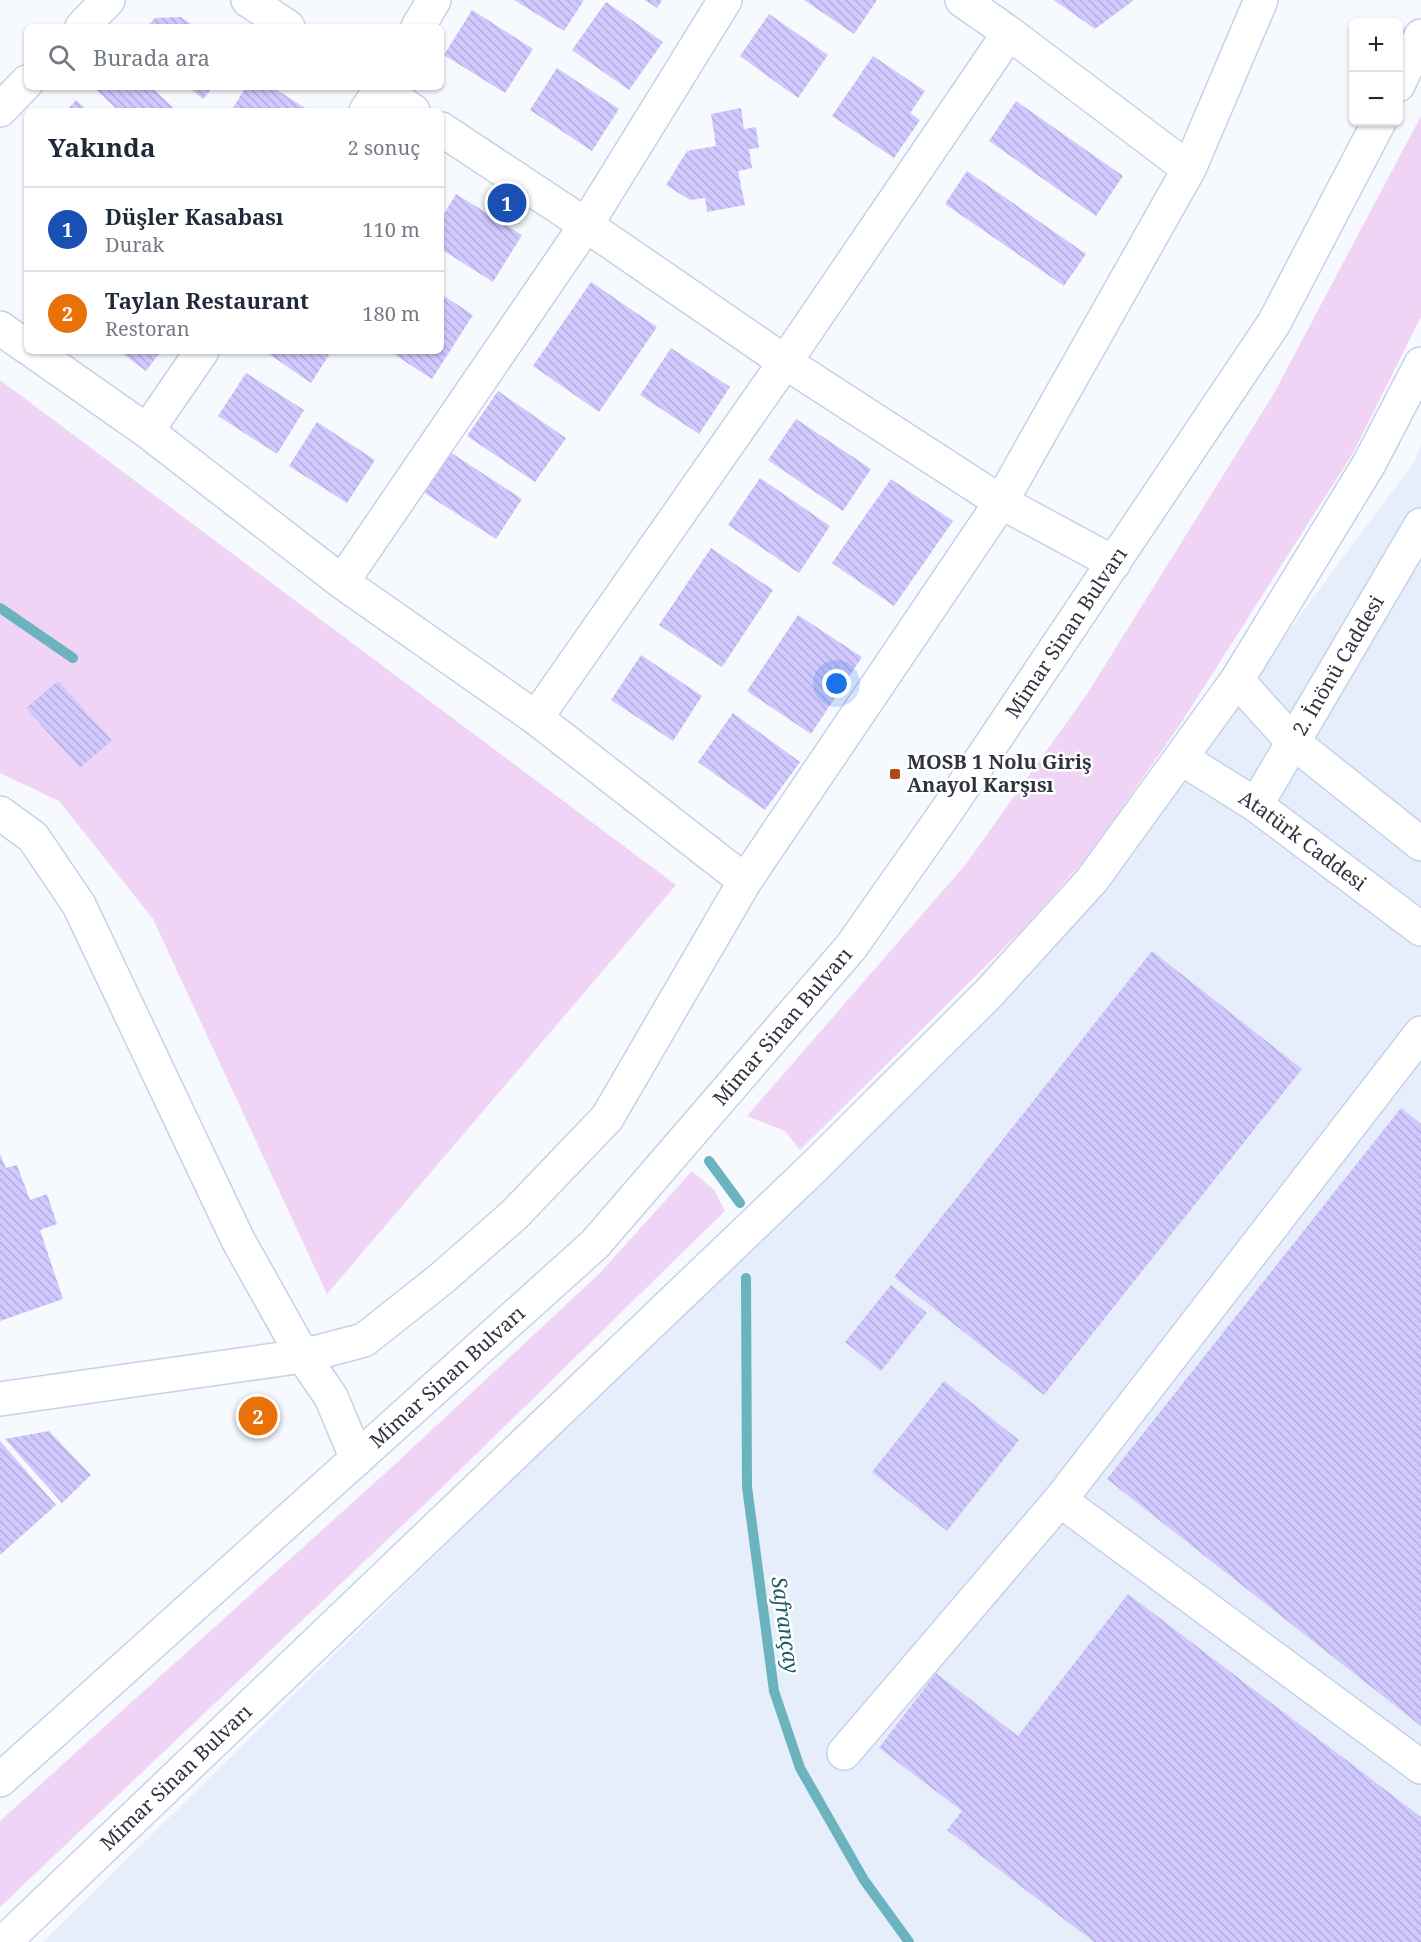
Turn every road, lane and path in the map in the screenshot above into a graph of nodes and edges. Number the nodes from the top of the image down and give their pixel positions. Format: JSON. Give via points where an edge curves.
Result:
{"nodes":[{"id":1,"x":108,"y":0,"type":"edge"},
{"id":2,"x":248,"y":0,"type":"edge"},
{"id":3,"x":434,"y":0,"type":"edge"},
{"id":4,"x":725,"y":0,"type":"edge"},
{"id":5,"x":962,"y":0,"type":"edge"},
{"id":6,"x":1261,"y":0,"type":"edge"},
{"id":7,"x":85,"y":24,"type":"edge"},
{"id":8,"x":284,"y":24,"type":"edge"},
{"id":9,"x":420,"y":24,"type":"edge"},
{"id":10,"x":1010,"y":33,"type":"junction"},
{"id":11,"x":1421,"y":36,"type":"edge"},
{"id":12,"x":1403,"y":76,"type":"edge"},
{"id":13,"x":24,"y":85,"type":"edge"},
{"id":14,"x":377,"y":94,"type":"edge"},
{"id":15,"x":407,"y":108,"type":"edge"},
{"id":16,"x":0,"y":110,"type":"edge"},
{"id":17,"x":1377,"y":126,"type":"edge"},
{"id":18,"x":444,"y":131,"type":"edge"},
{"id":19,"x":1189,"y":169,"type":"junction"},
{"id":20,"x":586,"y":225,"type":"junction"},
{"id":21,"x":0,"y":328,"type":"edge"},
{"id":22,"x":24,"y":345,"type":"edge"},
{"id":23,"x":37,"y":354,"type":"edge"},
{"id":24,"x":200,"y":354,"type":"edge"},
{"id":25,"x":785,"y":362,"type":"junction"},
{"id":26,"x":1421,"y":363,"type":"edge"},
{"id":27,"x":147,"y":431,"type":"junction"},
{"id":28,"x":1001,"y":502,"type":"junction"},
{"id":29,"x":1421,"y":525,"type":"edge"},
{"id":30,"x":1114,"y":563,"type":"junction"},
{"id":31,"x":342,"y":582,"type":"junction"},
{"id":32,"x":1237,"y":680,"type":"junction"},
{"id":33,"x":536,"y":718,"type":"junction"},
{"id":34,"x":1293,"y":742,"type":"junction"},
{"id":35,"x":1181,"y":758,"type":"junction"},
{"id":36,"x":1256,"y":806,"type":"junction"},
{"id":37,"x":0,"y":813,"type":"edge"},
{"id":38,"x":1421,"y":844,"type":"edge"},
{"id":39,"x":745,"y":880,"type":"junction"},
{"id":40,"x":1421,"y":929,"type":"edge"},
{"id":41,"x":1421,"y":1033,"type":"edge"},
{"id":42,"x":303,"y":1356,"type":"junction"},
{"id":43,"x":0,"y":1399,"type":"edge"},
{"id":44,"x":357,"y":1459,"type":"junction"},
{"id":45,"x":1060,"y":1500,"type":"junction"},
{"id":46,"x":844,"y":1753,"type":"dead end"},
{"id":47,"x":1421,"y":1767,"type":"edge"},
{"id":48,"x":0,"y":1780,"type":"edge"},
{"id":49,"x":4,"y":1942,"type":"edge"}],
"edges":[{"from":1,"to":7,"type":"main road"},
{"from":2,"to":8,"type":"main road"},
{"from":3,"to":9,"type":"main road"},
{"from":4,"to":20,"type":"main road"},
{"from":5,"to":10,"type":"main road"},
{"from":6,"to":19,"type":"main road"},
{"from":10,"to":19,"type":"main road"},
{"from":10,"to":25,"type":"main road"},
{"from":11,"to":12,"type":"main road"},
{"from":13,"to":16,"type":"main road"},
{"from":14,"to":15,"type":"main road"},
{"from":17,"to":30,"type":"main road","name":"Mimar Sinan Bulvarı","via":[[1274,323]]},
{"from":18,"to":20,"type":"main road"},
{"from":19,"to":28,"type":"main road"},
{"from":20,"to":25,"type":"main road"},
{"from":20,"to":31,"type":"main road"},
{"from":21,"to":22,"type":"main road"},
{"from":23,"to":27,"type":"main road"},
{"from":24,"to":27,"type":"main road"},
{"from":25,"to":28,"type":"main road"},
{"from":25,"to":33,"type":"main road"},
{"from":26,"to":32,"type":"main road","name":"Mimar Sinan Bulvarı","via":[[1369,464]]},
{"from":27,"to":31,"type":"main road"},
{"from":28,"to":30,"type":"main road"},
{"from":28,"to":39,"type":"main road"},
{"from":29,"to":34,"type":"main road","name":"2. İnönü Caddesi"},
{"from":30,"to":44,"type":"main road","name":"Mimar Sinan Bulvarı","via":[[843,956],[595,1245]]},
{"from":31,"to":33,"type":"main road"},
{"from":32,"to":34,"type":"main road"},
{"from":32,"to":35,"type":"main road","name":"Mimar Sinan Bulvarı"},
{"from":33,"to":39,"type":"main road"},
{"from":34,"to":36,"type":"main road","name":"2. İnönü Caddesi"},
{"from":34,"to":38,"type":"main road"},
{"from":35,"to":36,"type":"main road","name":"Atatürk Caddesi"},
{"from":35,"to":49,"type":"main road","name":"Mimar Sinan Bulvarı","via":[[1092,880],[989,993],[814,1167]]},
{"from":36,"to":40,"type":"main road","name":"Atatürk Caddesi"},
{"from":37,"to":42,"type":"main road","via":[[33,837],[79,905],[238,1240]]},
{"from":39,"to":42,"type":"main road","via":[[607,1118],[514,1215],[364,1340]]},
{"from":41,"to":45,"type":"main road"},
{"from":42,"to":43,"type":"main road"},
{"from":42,"to":44,"type":"main road","via":[[331,1397]]},
{"from":44,"to":48,"type":"main road","name":"Mimar Sinan Bulvarı"},
{"from":45,"to":46,"type":"main road"},
{"from":45,"to":47,"type":"main road"}]}
